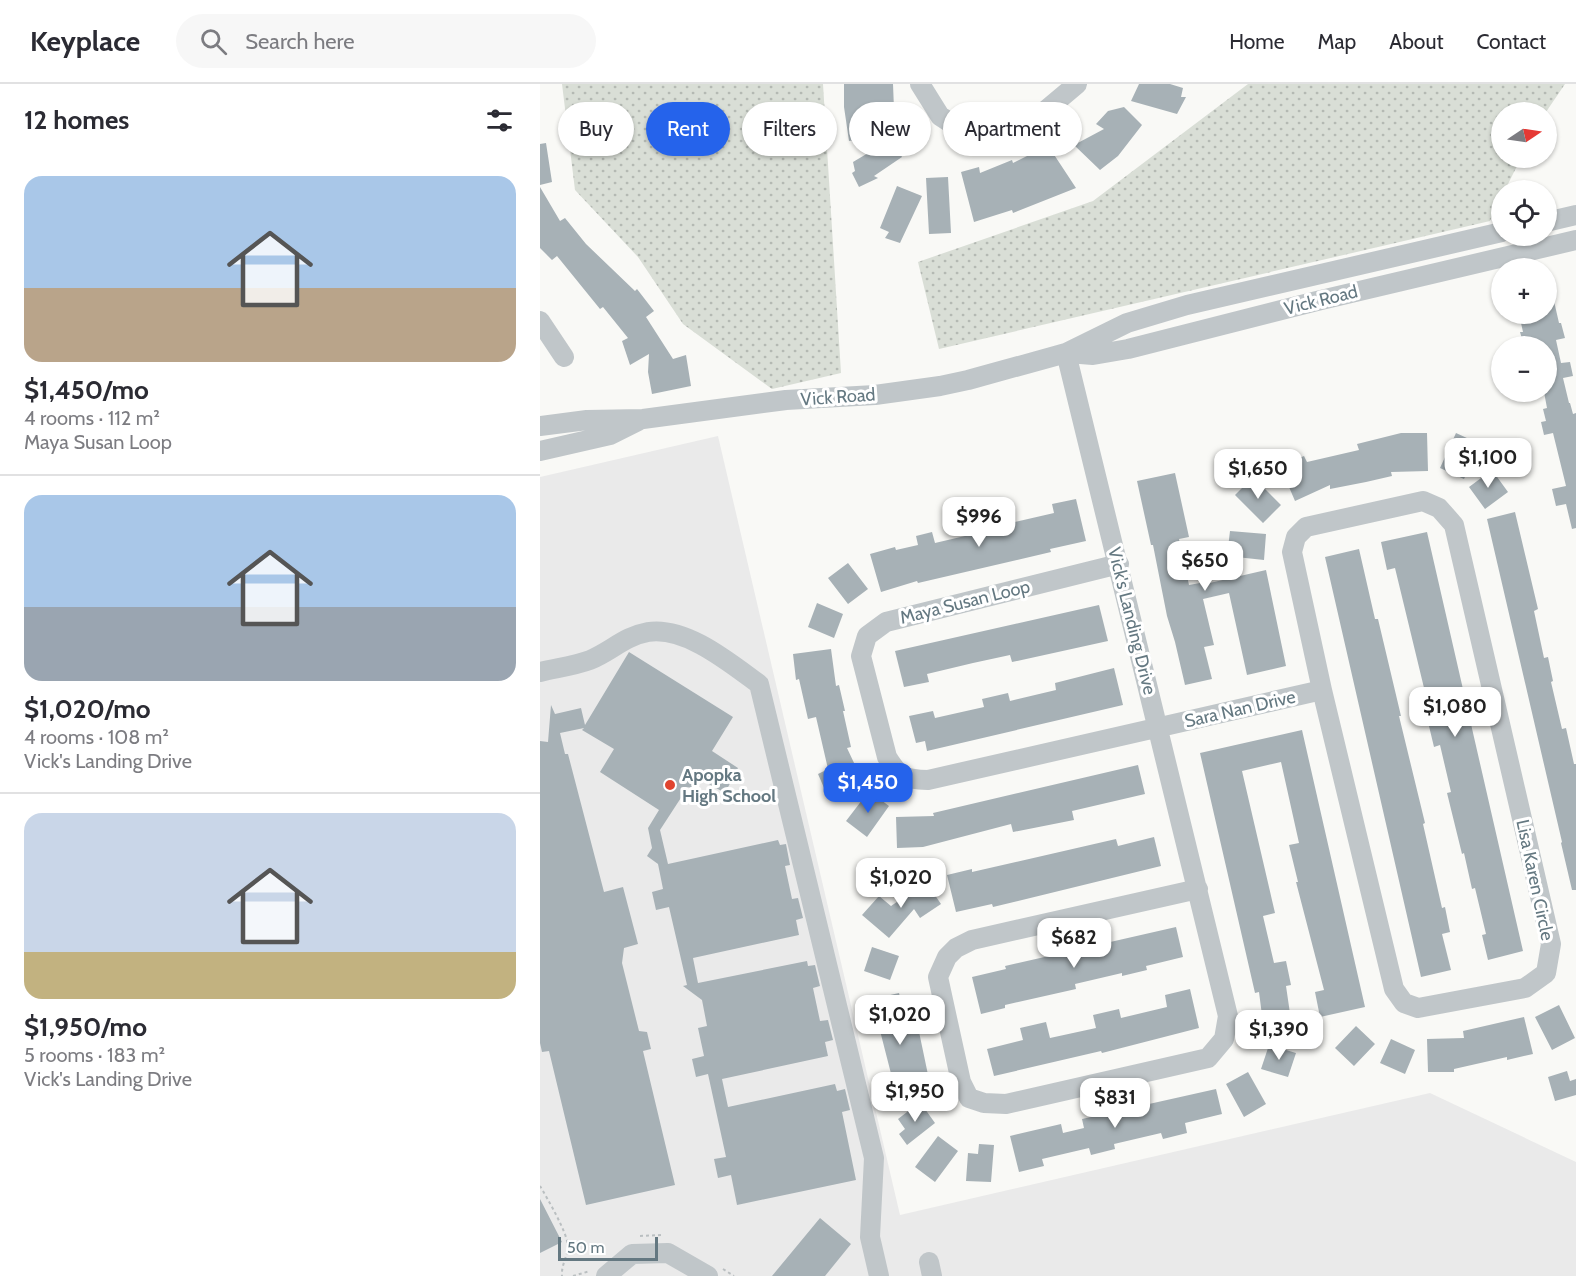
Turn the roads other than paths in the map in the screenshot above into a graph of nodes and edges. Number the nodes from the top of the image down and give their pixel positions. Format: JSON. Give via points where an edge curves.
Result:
{"nodes":[{"id":1,"x":920,"y":84,"type":"edge"},
{"id":2,"x":1077,"y":84,"type":"edge"},
{"id":3,"x":1573,"y":216,"type":"edge"},
{"id":4,"x":1557,"y":220,"type":"edge"},
{"id":5,"x":1491,"y":235,"type":"edge"},
{"id":6,"x":1576,"y":241,"type":"edge"},
{"id":7,"x":540,"y":321,"type":"edge"},
{"id":8,"x":1066,"y":353,"type":"junction"},
{"id":9,"x":564,"y":357,"type":"dead end"},
{"id":10,"x":643,"y":419,"type":"junction"},
{"id":11,"x":540,"y":426,"type":"edge"},
{"id":12,"x":540,"y":451,"type":"edge"},
{"id":13,"x":1119,"y":564,"type":"junction"},
{"id":14,"x":540,"y":672,"type":"edge"},
{"id":15,"x":1322,"y":690,"type":"junction"},
{"id":16,"x":1159,"y":728,"type":"junction"},
{"id":17,"x":1198,"y":889,"type":"junction"},
{"id":18,"x":606,"y":1276,"type":"edge"},
{"id":19,"x":708,"y":1276,"type":"edge"},
{"id":20,"x":879,"y":1276,"type":"edge"}],
"edges":[{"from":1,"to":2,"type":"street","via":[[939,116],[974,138],[1009,132],[1045,111]]},
{"from":3,"to":4,"type":"street"},
{"from":3,"to":6,"type":"street"},
{"from":5,"to":8,"type":"street","name":"Vick Road","via":[[1187,305],[1127,323]]},
{"from":6,"to":8,"type":"street","name":"Vick Road","via":[[1128,349],[1093,355]]},
{"from":7,"to":9,"type":"street"},
{"from":8,"to":10,"type":"street","name":"Vick Road","via":[[916,390],[786,400]]},
{"from":8,"to":13,"type":"street","name":"Vick's Landing Drive"},
{"from":10,"to":11,"type":"street","name":"Vick Road"},
{"from":10,"to":12,"type":"street","name":"Vick Road","via":[[610,435]]},
{"from":13,"to":16,"type":"street","name":"Vick's Landing Drive"},
{"from":13,"to":16,"type":"street","name":"Maya Susan Loop","via":[[886,622],[867,636],[861,656],[887,757],[896,771],[908,779],[928,780]]},
{"from":14,"to":20,"type":"street","via":[[590,660],[629,638],[649,632],[671,633],[691,639],[759,684],[874,1158],[870,1237]]},
{"from":15,"to":15,"type":"street","name":"Lisa Karen Circle","via":[[1292,552],[1296,537],[1306,527],[1423,501],[1439,507],[1454,525],[1549,933],[1546,974],[1525,988],[1418,1008],[1404,1003],[1394,989]]},
{"from":15,"to":16,"type":"street","name":"Sara Nan Drive"},
{"from":16,"to":17,"type":"street","name":"Vick's Landing Drive"},
{"from":17,"to":17,"type":"street","name":"Vick's Landing Drive","via":[[1228,1016],[1224,1039],[1208,1058],[1006,1104],[969,1098],[961,1082],[938,977],[956,948],[972,940]]},
{"from":18,"to":19,"type":"street","via":[[632,1254],[668,1253]]}]}
